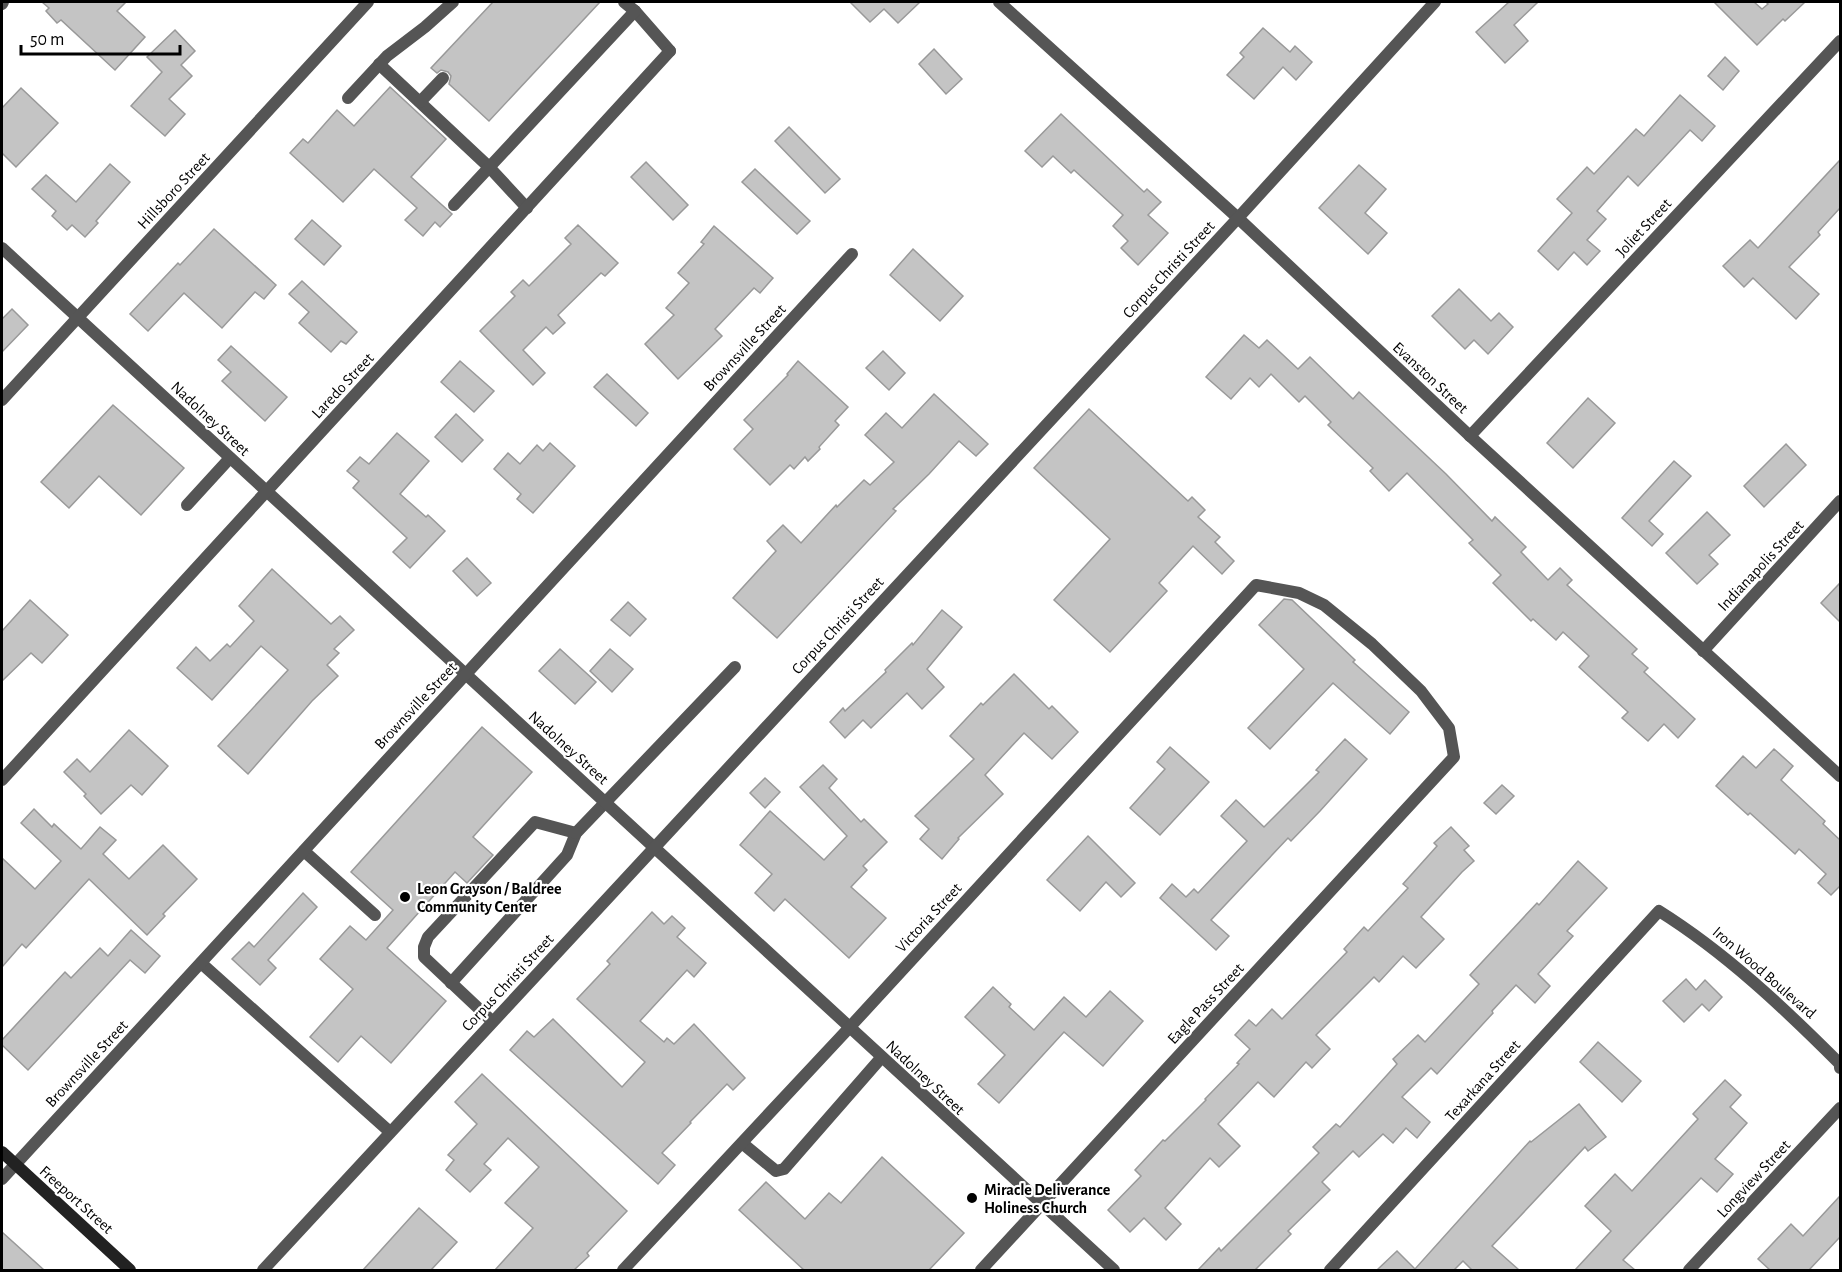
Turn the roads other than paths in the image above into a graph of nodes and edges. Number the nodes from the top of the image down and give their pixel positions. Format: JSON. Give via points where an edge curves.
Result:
{"nodes":[{"id":1,"x":368,"y":2,"type":"edge"},
{"id":2,"x":453,"y":2,"type":"edge"},
{"id":3,"x":624,"y":2,"type":"edge"},
{"id":4,"x":999,"y":2,"type":"edge"},
{"id":5,"x":1435,"y":2,"type":"edge"},
{"id":6,"x":635,"y":11,"type":"junction"},
{"id":7,"x":1840,"y":41,"type":"edge"},
{"id":8,"x":379,"y":64,"type":"junction"},
{"id":9,"x":442,"y":78,"type":"dead end"},
{"id":10,"x":348,"y":98,"type":"dead end"},
{"id":11,"x":420,"y":102,"type":"junction"},
{"id":12,"x":489,"y":167,"type":"junction"},
{"id":13,"x":454,"y":205,"type":"dead end"},
{"id":14,"x":527,"y":208,"type":"junction"},
{"id":15,"x":1238,"y":218,"type":"junction"},
{"id":16,"x":2,"y":248,"type":"edge"},
{"id":17,"x":852,"y":254,"type":"dead end"},
{"id":18,"x":78,"y":318,"type":"junction"},
{"id":19,"x":2,"y":400,"type":"edge"},
{"id":20,"x":1470,"y":436,"type":"junction"},
{"id":21,"x":230,"y":458,"type":"junction"},
{"id":22,"x":266,"y":492,"type":"junction"},
{"id":23,"x":1840,"y":501,"type":"edge"},
{"id":24,"x":187,"y":505,"type":"dead end"},
{"id":25,"x":1256,"y":585,"type":"joint"},
{"id":26,"x":1703,"y":651,"type":"junction"},
{"id":27,"x":735,"y":666,"type":"dead end"},
{"id":28,"x":465,"y":675,"type":"junction"},
{"id":29,"x":1840,"y":776,"type":"edge"},
{"id":30,"x":2,"y":780,"type":"edge"},
{"id":31,"x":605,"y":802,"type":"junction"},
{"id":32,"x":576,"y":833,"type":"junction"},
{"id":33,"x":654,"y":847,"type":"junction"},
{"id":34,"x":304,"y":851,"type":"junction"},
{"id":35,"x":1659,"y":911,"type":"joint"},
{"id":36,"x":375,"y":915,"type":"dead end"},
{"id":37,"x":201,"y":963,"type":"junction"},
{"id":38,"x":451,"y":982,"type":"junction"},
{"id":39,"x":492,"y":1021,"type":"junction"},
{"id":40,"x":849,"y":1029,"type":"junction"},
{"id":41,"x":881,"y":1058,"type":"junction"},
{"id":42,"x":1840,"y":1068,"type":"edge"},
{"id":43,"x":1840,"y":1108,"type":"edge"},
{"id":44,"x":390,"y":1132,"type":"junction"},
{"id":45,"x":742,"y":1143,"type":"junction"},
{"id":46,"x":2,"y":1152,"type":"edge"},
{"id":47,"x":15,"y":1165,"type":"junction"},
{"id":48,"x":2,"y":1179,"type":"edge"},
{"id":49,"x":1041,"y":1206,"type":"junction"},
{"id":50,"x":130,"y":1270,"type":"edge"},
{"id":51,"x":262,"y":1270,"type":"edge"},
{"id":52,"x":623,"y":1270,"type":"edge"},
{"id":53,"x":981,"y":1270,"type":"edge"},
{"id":54,"x":1114,"y":1270,"type":"edge"},
{"id":55,"x":1330,"y":1270,"type":"edge"},
{"id":56,"x":1689,"y":1270,"type":"edge"}],
"edges":[{"from":1,"to":18,"type":"street","name":"Hillsboro Street"},
{"from":2,"to":8,"type":"street"},
{"from":3,"to":6,"type":"street","name":"Laredo Street"},
{"from":4,"to":15,"type":"street","name":"Evanston Street"},
{"from":5,"to":15,"type":"street","name":"Corpus Christi Street"},
{"from":6,"to":12,"type":"street"},
{"from":6,"to":14,"type":"street","name":"Laredo Street","via":[[670,51]]},
{"from":7,"to":20,"type":"street","name":"Joliet Street"},
{"from":8,"to":10,"type":"street"},
{"from":8,"to":11,"type":"street"},
{"from":9,"to":11,"type":"street"},
{"from":11,"to":12,"type":"street"},
{"from":12,"to":13,"type":"street"},
{"from":12,"to":14,"type":"street"},
{"from":14,"to":22,"type":"street","name":"Laredo Street"},
{"from":15,"to":20,"type":"street","name":"Evanston Street"},
{"from":15,"to":33,"type":"street","name":"Corpus Christi Street"},
{"from":16,"to":18,"type":"street","name":"Nadolney Street"},
{"from":17,"to":28,"type":"street","name":"Brownsville Street"},
{"from":18,"to":19,"type":"street","name":"Hillsboro Street"},
{"from":18,"to":21,"type":"street","name":"Nadolney Street"},
{"from":20,"to":26,"type":"street","name":"Evanston Street"},
{"from":21,"to":22,"type":"street","name":"Nadolney Street"},
{"from":21,"to":24,"type":"street"},
{"from":22,"to":28,"type":"street","name":"Nadolney Street"},
{"from":22,"to":30,"type":"street","name":"Laredo Street"},
{"from":23,"to":26,"type":"street","name":"Indianapolis Street"},
{"from":25,"to":40,"type":"street","name":"Victoria Street"},
{"from":25,"to":49,"type":"street","name":"Eagle Pass Street","via":[[1299,593],[1324,605],[1372,644],[1421,691],[1449,728],[1454,757]]},
{"from":26,"to":29,"type":"street","name":"Evanston Street"},
{"from":27,"to":31,"type":"street"},
{"from":28,"to":31,"type":"street","name":"Nadolney Street"},
{"from":28,"to":34,"type":"street","name":"Brownsville Street"},
{"from":31,"to":32,"type":"street"},
{"from":31,"to":33,"type":"street","name":"Nadolney Street"},
{"from":32,"to":38,"type":"street","via":[[567,855]]},
{"from":32,"to":38,"type":"street","via":[[535,822],[428,937],[424,957]]},
{"from":33,"to":39,"type":"street","name":"Corpus Christi Street"},
{"from":33,"to":40,"type":"street","name":"Nadolney Street"},
{"from":34,"to":36,"type":"street"},
{"from":34,"to":37,"type":"street","name":"Brownsville Street"},
{"from":35,"to":42,"type":"street","name":"Iron Wood Boulevard","via":[[1721,954],[1805,1029]]},
{"from":35,"to":55,"type":"street","name":"Texarkana Street"},
{"from":37,"to":44,"type":"street"},
{"from":37,"to":47,"type":"street","name":"Brownsville Street"},
{"from":38,"to":39,"type":"street"},
{"from":39,"to":44,"type":"street","name":"Corpus Christi Street"},
{"from":40,"to":41,"type":"street","name":"Nadolney Street"},
{"from":40,"to":45,"type":"street","name":"Victoria Street"},
{"from":41,"to":45,"type":"street","via":[[784,1169],[776,1172]]},
{"from":41,"to":49,"type":"street","name":"Nadolney Street"},
{"from":43,"to":56,"type":"street","name":"Longview Street"},
{"from":44,"to":51,"type":"street","name":"Corpus Christi Street"},
{"from":45,"to":52,"type":"street","name":"Victoria Street"},
{"from":46,"to":47,"type":"main road","name":"Freeport Street"},
{"from":47,"to":48,"type":"street","name":"Brownsville Street"},
{"from":47,"to":50,"type":"main road","name":"Freeport Street"},
{"from":49,"to":53,"type":"street","name":"Eagle Pass Street"},
{"from":49,"to":54,"type":"street","name":"Nadolney Street"}]}
